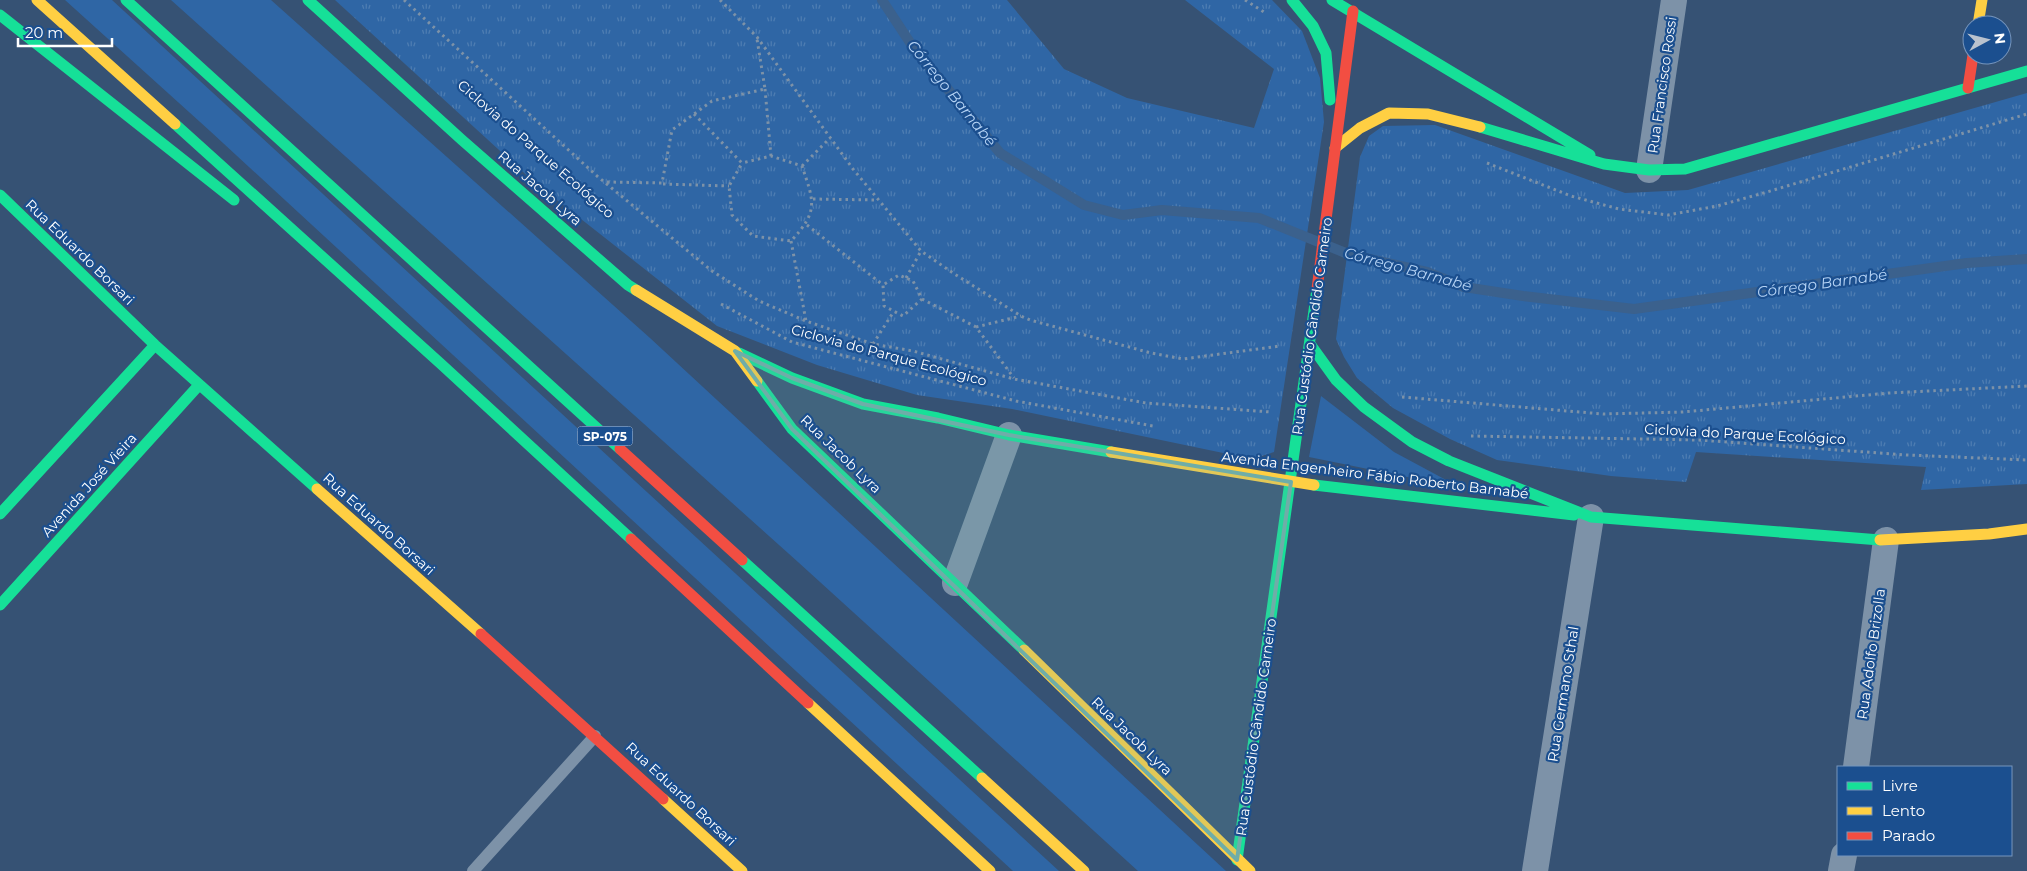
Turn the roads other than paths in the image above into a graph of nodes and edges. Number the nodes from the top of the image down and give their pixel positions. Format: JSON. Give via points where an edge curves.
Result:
{"nodes":[{"id":1,"x":37,"y":0,"type":"edge"},
{"id":2,"x":126,"y":0,"type":"edge"},
{"id":3,"x":308,"y":0,"type":"edge"},
{"id":4,"x":1292,"y":0,"type":"edge"},
{"id":5,"x":1674,"y":0,"type":"edge"},
{"id":6,"x":1982,"y":0,"type":"edge"},
{"id":7,"x":1346,"y":4,"type":"edge"},
{"id":8,"x":0,"y":15,"type":"edge"},
{"id":9,"x":1980,"y":15,"type":"edge"},
{"id":10,"x":1971,"y":65,"type":"edge"},
{"id":11,"x":2027,"y":71,"type":"edge"},
{"id":12,"x":1968,"y":88,"type":"junction"},
{"id":13,"x":1335,"y":148,"type":"junction"},
{"id":14,"x":1604,"y":164,"type":"junction"},
{"id":15,"x":1650,"y":170,"type":"junction"},
{"id":16,"x":0,"y":195,"type":"edge"},
{"id":17,"x":240,"y":205,"type":"dead end"},
{"id":18,"x":302,"y":254,"type":"dead end"},
{"id":19,"x":1310,"y":344,"type":"junction"},
{"id":20,"x":155,"y":345,"type":"junction"},
{"id":21,"x":735,"y":351,"type":"junction"},
{"id":22,"x":441,"y":364,"type":"junction"},
{"id":23,"x":199,"y":385,"type":"junction"},
{"id":24,"x":1009,"y":435,"type":"junction"},
{"id":25,"x":1291,"y":482,"type":"junction"},
{"id":26,"x":0,"y":514,"type":"edge"},
{"id":27,"x":1591,"y":517,"type":"junction"},
{"id":28,"x":2027,"y":529,"type":"edge"},
{"id":29,"x":1886,"y":540,"type":"junction"},
{"id":30,"x":956,"y":584,"type":"junction"},
{"id":31,"x":0,"y":605,"type":"edge"},
{"id":32,"x":596,"y":736,"type":"junction"},
{"id":33,"x":1856,"y":766,"type":"edge"},
{"id":34,"x":1844,"y":856,"type":"edge"},
{"id":35,"x":1237,"y":860,"type":"junction"},
{"id":36,"x":473,"y":871,"type":"edge"},
{"id":37,"x":742,"y":871,"type":"edge"},
{"id":38,"x":990,"y":871,"type":"edge"},
{"id":39,"x":1084,"y":871,"type":"edge"},
{"id":40,"x":1250,"y":871,"type":"edge"},
{"id":41,"x":1535,"y":871,"type":"edge"},
{"id":42,"x":1841,"y":871,"type":"edge"}],
"edges":[{"from":1,"to":22,"type":"main road"},
{"from":2,"to":39,"type":"main road","number":"SP-075"},
{"from":3,"to":21,"type":"main road","name":"Rua Jacob Lyra","via":[[628,285]]},
{"from":4,"to":13,"type":"main road","via":[[1313,26],[1326,53]]},
{"from":5,"to":15,"type":"street","name":"Rua Francisco Rossi"},
{"from":6,"to":9,"type":"main road"},
{"from":7,"to":13,"type":"main road","name":"Rua Custódio Cândido Carneiro"},
{"from":7,"to":14,"type":"main road"},
{"from":8,"to":17,"type":"main road"},
{"from":10,"to":12,"type":"main road"},
{"from":11,"to":12,"type":"main road"},
{"from":12,"to":15,"type":"main road","via":[[1685,169]]},
{"from":13,"to":14,"type":"main road","via":[[1360,128],[1389,113],[1428,114]]},
{"from":13,"to":19,"type":"main road","name":"Rua Custódio Cândido Carneiro"},
{"from":14,"to":15,"type":"main road"},
{"from":16,"to":20,"type":"main road","name":"Rua Eduardo Borsari"},
{"from":18,"to":22,"type":"main road"},
{"from":19,"to":25,"type":"main road","name":"Rua Custódio Cândido Carneiro"},
{"from":19,"to":27,"type":"main road","via":[[1336,380],[1364,407],[1412,442],[1449,461]]},
{"from":20,"to":23,"type":"main road","name":"Rua Eduardo Borsari"},
{"from":20,"to":26,"type":"main road"},
{"from":21,"to":24,"type":"main road","name":"Avenida Engenheiro Fábio Roberto Barnabé","via":[[792,378],[863,404]]},
{"from":21,"to":30,"type":"main road","name":"Rua Jacob Lyra","via":[[792,429]]},
{"from":22,"to":38,"type":"main road"},
{"from":23,"to":31,"type":"main road","name":"Avenida José Vieira"},
{"from":23,"to":32,"type":"main road","name":"Rua Eduardo Borsari"},
{"from":24,"to":25,"type":"main road","name":"Avenida Engenheiro Fábio Roberto Barnabé"},
{"from":24,"to":30,"type":"street"},
{"from":25,"to":27,"type":"main road","name":"Avenida Engenheiro Fábio Roberto Barnabé"},
{"from":25,"to":35,"type":"main road","name":"Rua Custódio Cândido Carneiro"},
{"from":27,"to":29,"type":"main road","name":"Avenida Engenheiro Fábio Roberto Barnabé"},
{"from":27,"to":41,"type":"street","name":"Rua Germano Sthal"},
{"from":28,"to":29,"type":"main road","name":"Avenida Engenheiro Fábio Roberto Barnabé"},
{"from":29,"to":33,"type":"street","name":"Rua Adolfo Brizolla"},
{"from":30,"to":35,"type":"main road","name":"Rua Jacob Lyra"},
{"from":32,"to":36,"type":"lane"},
{"from":32,"to":37,"type":"main road","name":"Rua Eduardo Borsari"},
{"from":34,"to":42,"type":"street"},
{"from":35,"to":40,"type":"main road","name":"Rua Jacob Lyra"}]}
